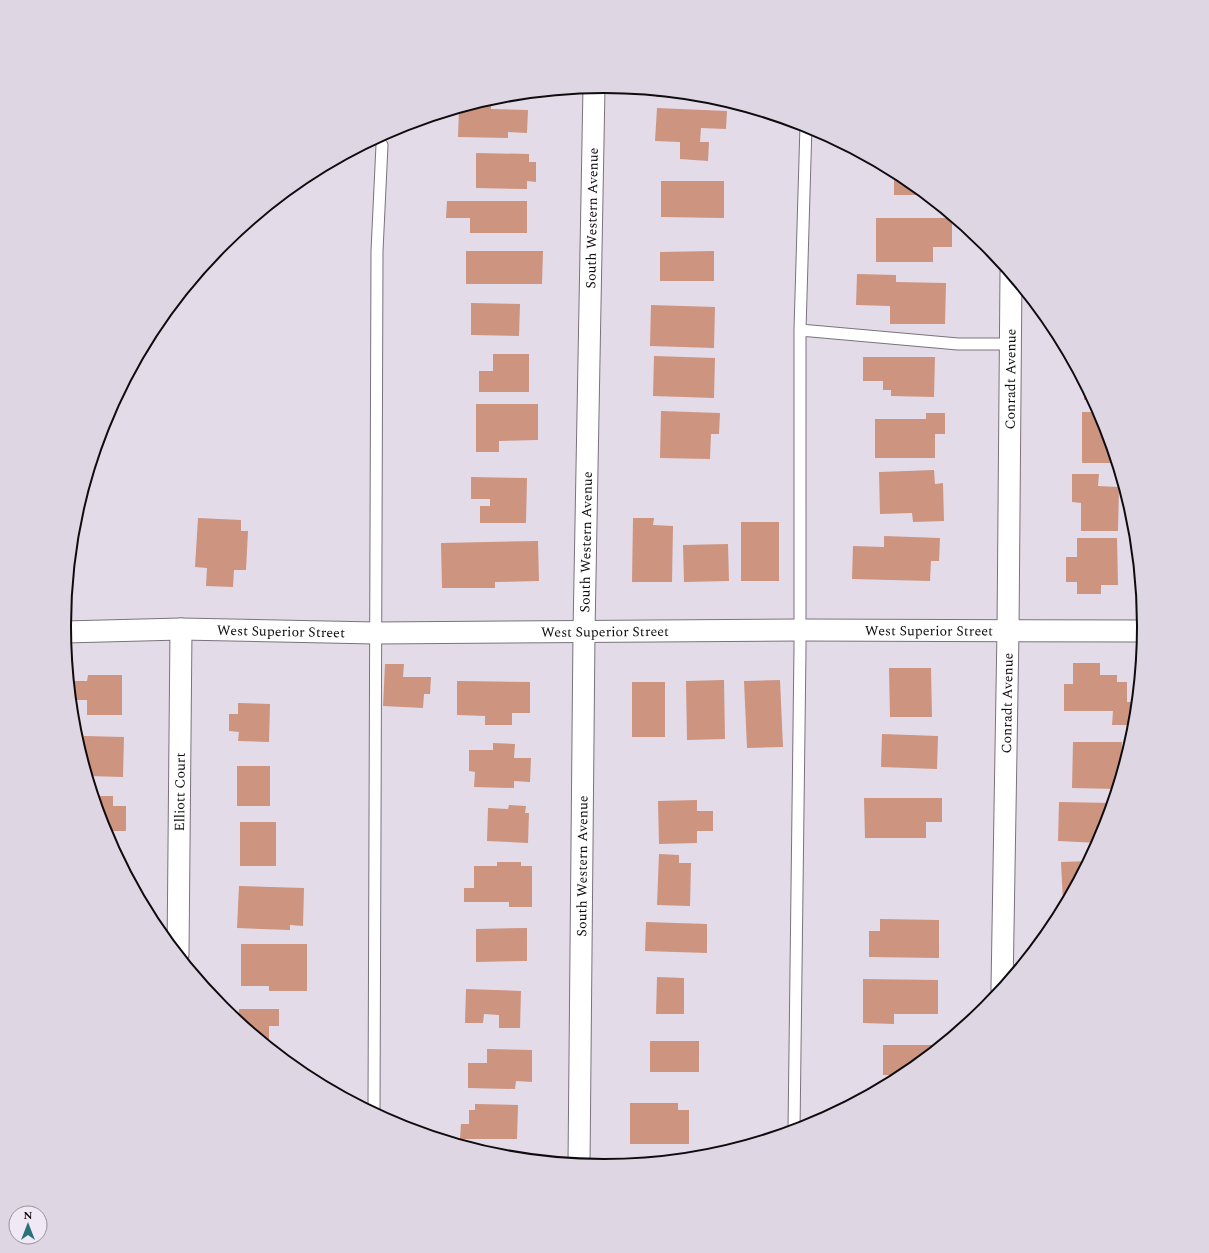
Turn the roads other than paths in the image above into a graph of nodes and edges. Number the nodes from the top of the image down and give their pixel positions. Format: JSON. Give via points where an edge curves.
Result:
{"nodes":[{"id":1,"x":594,"y":93,"type":"edge"},
{"id":2,"x":806,"y":133,"type":"edge"},
{"id":3,"x":382,"y":146,"type":"dead end"},
{"id":4,"x":1011,"y":281,"type":"edge"},
{"id":5,"x":800,"y":330,"type":"junction"},
{"id":6,"x":1010,"y":344,"type":"junction"},
{"id":7,"x":181,"y":629,"type":"junction"},
{"id":8,"x":800,"y":630,"type":"junction"},
{"id":9,"x":1008,"y":631,"type":"junction"},
{"id":10,"x":1138,"y":631,"type":"edge"},
{"id":11,"x":71,"y":632,"type":"edge"},
{"id":12,"x":584,"y":632,"type":"junction"},
{"id":13,"x":375,"y":633,"type":"junction"},
{"id":14,"x":178,"y":947,"type":"edge"},
{"id":15,"x":1002,"y":982,"type":"edge"},
{"id":16,"x":374,"y":1107,"type":"edge"},
{"id":17,"x":794,"y":1125,"type":"edge"},
{"id":18,"x":579,"y":1159,"type":"edge"}],
"edges":[{"from":1,"to":12,"type":"street","name":"South Western Avenue"},
{"from":2,"to":5,"type":"lane"},
{"from":3,"to":13,"type":"lane","via":[[376,250]]},
{"from":4,"to":6,"type":"street","name":"Conradt Avenue"},
{"from":5,"to":6,"type":"lane","via":[[958,344]]},
{"from":5,"to":8,"type":"lane"},
{"from":6,"to":9,"type":"street","name":"Conradt Avenue"},
{"from":7,"to":11,"type":"street","name":"West Superior Street"},
{"from":7,"to":13,"type":"street","name":"West Superior Street"},
{"from":7,"to":14,"type":"street","name":"Elliott Court"},
{"from":8,"to":9,"type":"street","name":"West Superior Street"},
{"from":8,"to":12,"type":"street","name":"West Superior Street"},
{"from":8,"to":17,"type":"lane"},
{"from":9,"to":10,"type":"street","name":"West Superior Street"},
{"from":9,"to":15,"type":"street","name":"Conradt Avenue"},
{"from":12,"to":13,"type":"street","name":"West Superior Street"},
{"from":12,"to":18,"type":"street","name":"South Western Avenue"},
{"from":13,"to":16,"type":"lane"}]}
